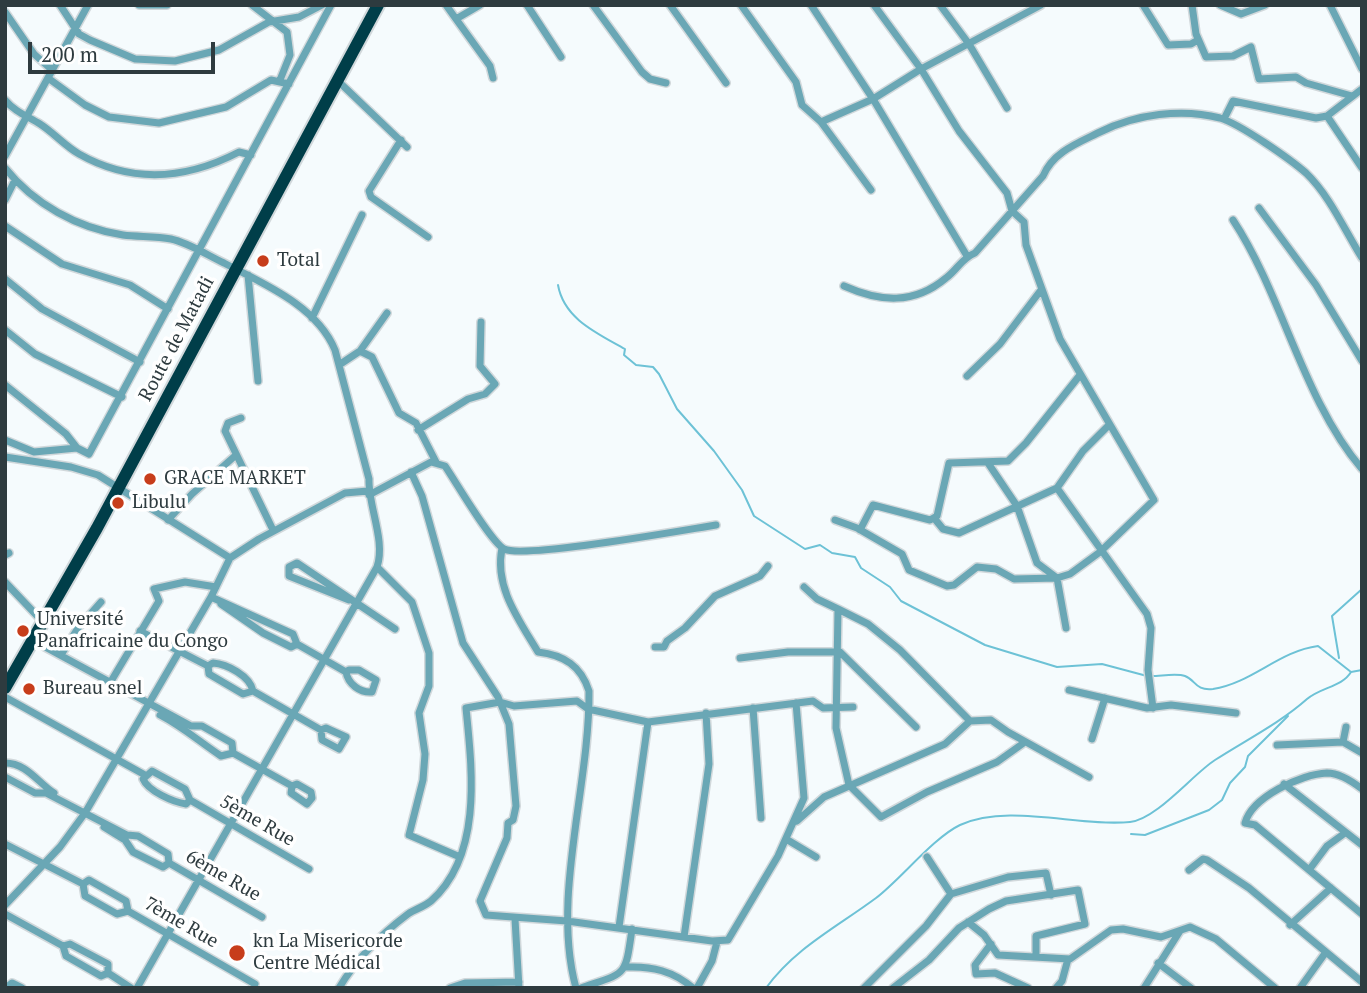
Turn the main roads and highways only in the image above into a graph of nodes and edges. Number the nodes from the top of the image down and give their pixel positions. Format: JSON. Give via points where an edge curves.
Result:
{"nodes":[{"id":1,"x":378,"y":5,"type":"edge"},
{"id":2,"x":10,"y":668,"type":"edge"},
{"id":3,"x":5,"y":688,"type":"edge"}],
"edges":[{"from":1,"to":2,"type":"highway","name":"Route de Matadi","via":[[242,273],[34,641]]},
{"from":2,"to":3,"type":"highway","name":"Route de Matadi"}]}
